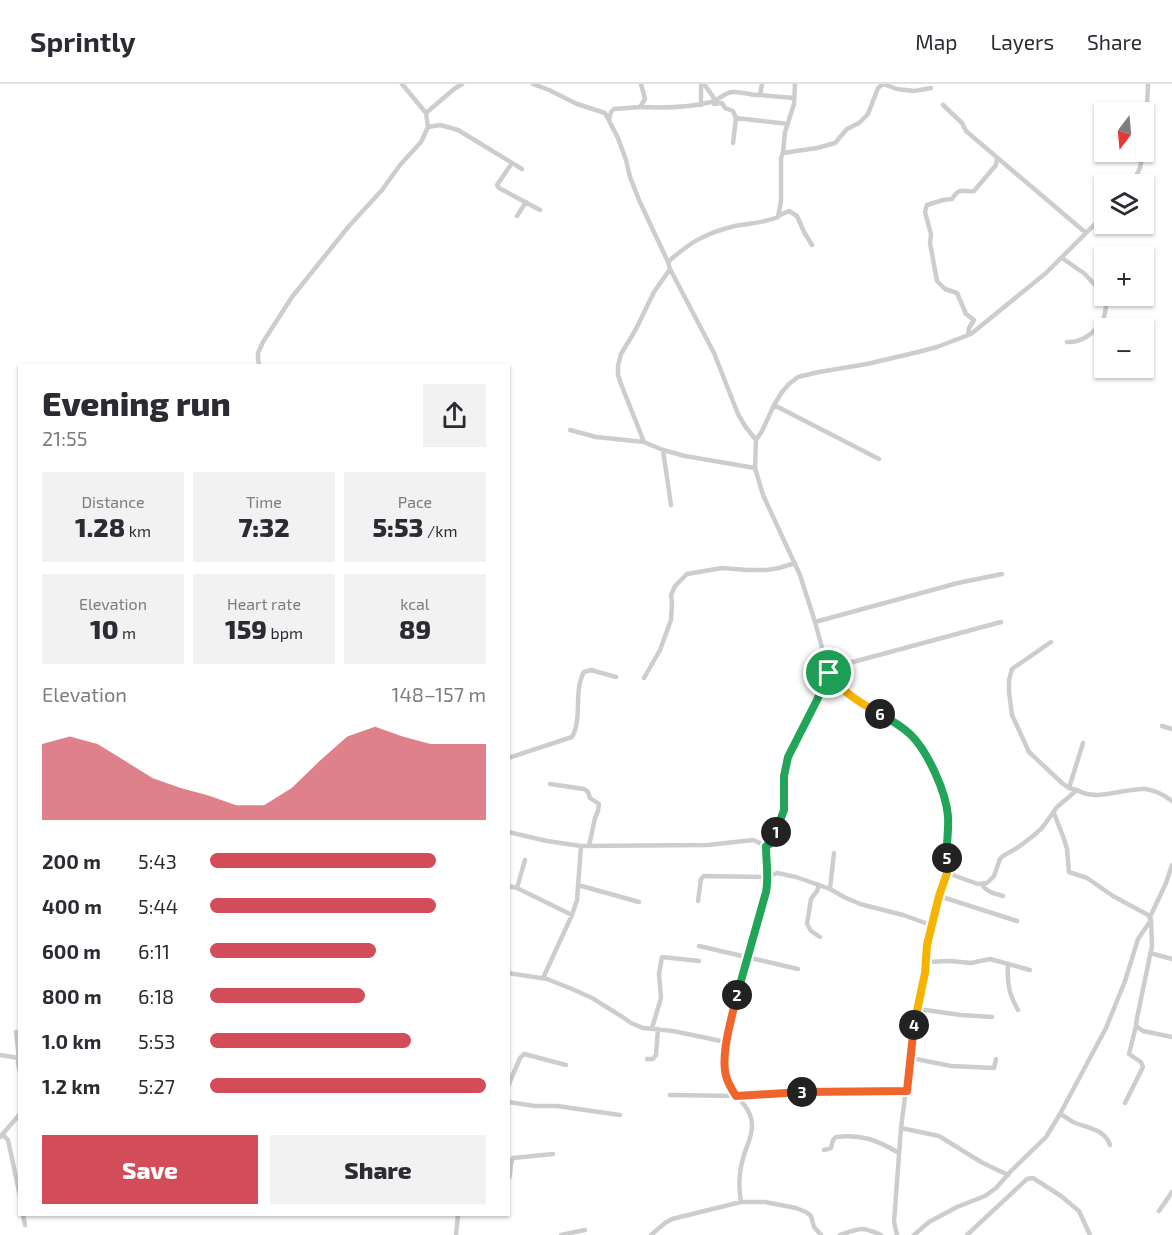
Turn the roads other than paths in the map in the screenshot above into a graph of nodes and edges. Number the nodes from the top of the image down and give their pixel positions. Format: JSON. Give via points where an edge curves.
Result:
{"nodes":[{"id":1,"x":402,"y":84,"type":"edge"},
{"id":2,"x":462,"y":84,"type":"edge"},
{"id":3,"x":533,"y":84,"type":"edge"},
{"id":4,"x":640,"y":84,"type":"edge"},
{"id":5,"x":703,"y":84,"type":"edge"},
{"id":6,"x":762,"y":84,"type":"edge"},
{"id":7,"x":795,"y":84,"type":"edge"},
{"id":8,"x":883,"y":84,"type":"edge"},
{"id":9,"x":1148,"y":84,"type":"edge"},
{"id":10,"x":541,"y":85,"type":"edge"},
{"id":11,"x":931,"y":88,"type":"dead end"},
{"id":12,"x":760,"y":95,"type":"junction"},
{"id":13,"x":794,"y":98,"type":"junction"},
{"id":14,"x":715,"y":101,"type":"junction"},
{"id":15,"x":1147,"y":102,"type":"edge"},
{"id":16,"x":701,"y":105,"type":"junction"},
{"id":17,"x":943,"y":105,"type":"dead end"},
{"id":18,"x":640,"y":107,"type":"junction"},
{"id":19,"x":426,"y":113,"type":"junction"},
{"id":20,"x":736,"y":118,"type":"junction"},
{"id":21,"x":609,"y":120,"type":"junction"},
{"id":22,"x":788,"y":124,"type":"junction"},
{"id":23,"x":428,"y":127,"type":"junction"},
{"id":24,"x":733,"y":143,"type":"dead end"},
{"id":25,"x":783,"y":153,"type":"junction"},
{"id":26,"x":997,"y":158,"type":"junction"},
{"id":27,"x":512,"y":163,"type":"junction"},
{"id":28,"x":522,"y":169,"type":"dead end"},
{"id":29,"x":526,"y":202,"type":"junction"},
{"id":30,"x":540,"y":210,"type":"dead end"},
{"id":31,"x":517,"y":216,"type":"dead end"},
{"id":32,"x":778,"y":216,"type":"junction"},
{"id":33,"x":1094,"y":225,"type":"edge"},
{"id":34,"x":1086,"y":233,"type":"junction"},
{"id":35,"x":812,"y":245,"type":"dead end"},
{"id":36,"x":1062,"y":258,"type":"junction"},
{"id":37,"x":668,"y":262,"type":"junction"},
{"id":38,"x":670,"y":269,"type":"junction"},
{"id":39,"x":1094,"y":285,"type":"edge"},
{"id":40,"x":1106,"y":306,"type":"edge"},
{"id":41,"x":974,"y":320,"type":"junction"},
{"id":42,"x":980,"y":327,"type":"junction"},
{"id":43,"x":968,"y":335,"type":"junction"},
{"id":44,"x":1067,"y":342,"type":"dead end"},
{"id":45,"x":259,"y":364,"type":"edge"},
{"id":46,"x":774,"y":405,"type":"junction"},
{"id":47,"x":570,"y":430,"type":"dead end"},
{"id":48,"x":756,"y":440,"type":"junction"},
{"id":49,"x":644,"y":442,"type":"junction"},
{"id":50,"x":663,"y":450,"type":"junction"},
{"id":51,"x":879,"y":459,"type":"dead end"},
{"id":52,"x":755,"y":468,"type":"junction"},
{"id":53,"x":670,"y":505,"type":"dead end"},
{"id":54,"x":795,"y":563,"type":"junction"},
{"id":55,"x":1002,"y":573,"type":"dead end"},
{"id":56,"x":815,"y":622,"type":"junction"},
{"id":57,"x":1001,"y":622,"type":"dead end"},
{"id":58,"x":1051,"y":642,"type":"dead end"},
{"id":59,"x":828,"y":671,"type":"junction"},
{"id":60,"x":616,"y":677,"type":"dead end"},
{"id":61,"x":644,"y":678,"type":"dead end"},
{"id":62,"x":835,"y":683,"type":"junction"},
{"id":63,"x":823,"y":687,"type":"junction"},
{"id":64,"x":1162,"y":726,"type":"dead end"},
{"id":65,"x":1172,"y":729,"type":"edge"},
{"id":66,"x":1083,"y":743,"type":"dead end"},
{"id":67,"x":510,"y":757,"type":"edge"},
{"id":68,"x":550,"y":784,"type":"dead end"},
{"id":69,"x":1069,"y":788,"type":"junction"},
{"id":70,"x":1077,"y":790,"type":"junction"},
{"id":71,"x":1172,"y":801,"type":"edge"},
{"id":72,"x":1054,"y":813,"type":"junction"},
{"id":73,"x":510,"y":832,"type":"edge"},
{"id":74,"x":581,"y":846,"type":"junction"},
{"id":75,"x":589,"y":846,"type":"junction"},
{"id":76,"x":766,"y":846,"type":"junction"},
{"id":77,"x":834,"y":853,"type":"dead end"},
{"id":78,"x":525,"y":860,"type":"dead end"},
{"id":79,"x":1172,"y":865,"type":"edge"},
{"id":80,"x":947,"y":873,"type":"junction"},
{"id":81,"x":767,"y":877,"type":"junction"},
{"id":82,"x":982,"y":884,"type":"junction"},
{"id":83,"x":578,"y":885,"type":"junction"},
{"id":84,"x":819,"y":885,"type":"junction"},
{"id":85,"x":510,"y":886,"type":"edge"},
{"id":86,"x":517,"y":888,"type":"junction"},
{"id":87,"x":830,"y":889,"type":"junction"},
{"id":88,"x":939,"y":896,"type":"junction"},
{"id":89,"x":1004,"y":896,"type":"dead end"},
{"id":90,"x":698,"y":901,"type":"dead end"},
{"id":91,"x":639,"y":902,"type":"dead end"},
{"id":92,"x":572,"y":915,"type":"junction"},
{"id":93,"x":1151,"y":920,"type":"junction"},
{"id":94,"x":1017,"y":921,"type":"dead end"},
{"id":95,"x":931,"y":925,"type":"junction"},
{"id":96,"x":820,"y":937,"type":"dead end"},
{"id":97,"x":699,"y":946,"type":"dead end"},
{"id":98,"x":1150,"y":953,"type":"junction"},
{"id":99,"x":747,"y":957,"type":"junction"},
{"id":100,"x":1172,"y":959,"type":"edge"},
{"id":101,"x":699,"y":961,"type":"dead end"},
{"id":102,"x":926,"y":962,"type":"junction"},
{"id":103,"x":1008,"y":965,"type":"junction"},
{"id":104,"x":798,"y":969,"type":"dead end"},
{"id":105,"x":1030,"y":970,"type":"dead end"},
{"id":106,"x":510,"y":973,"type":"edge"},
{"id":107,"x":543,"y":978,"type":"junction"},
{"id":108,"x":918,"y":1009,"type":"junction"},
{"id":109,"x":1018,"y":1010,"type":"dead end"},
{"id":110,"x":992,"y":1017,"type":"dead end"},
{"id":111,"x":1136,"y":1026,"type":"junction"},
{"id":112,"x":655,"y":1029,"type":"junction"},
{"id":113,"x":16,"y":1032,"type":"dead end"},
{"id":114,"x":1172,"y":1037,"type":"edge"},
{"id":115,"x":726,"y":1042,"type":"junction"},
{"id":116,"x":18,"y":1049,"type":"edge"},
{"id":117,"x":0,"y":1055,"type":"edge"},
{"id":118,"x":18,"y":1058,"type":"edge"},
{"id":119,"x":911,"y":1058,"type":"junction"},
{"id":120,"x":647,"y":1059,"type":"dead end"},
{"id":121,"x":996,"y":1059,"type":"dead end"},
{"id":122,"x":566,"y":1065,"type":"dead end"},
{"id":123,"x":510,"y":1082,"type":"edge"},
{"id":124,"x":907,"y":1091,"type":"junction"},
{"id":125,"x":670,"y":1095,"type":"dead end"},
{"id":126,"x":736,"y":1096,"type":"junction"},
{"id":127,"x":510,"y":1102,"type":"edge"},
{"id":128,"x":1125,"y":1103,"type":"dead end"},
{"id":129,"x":1060,"y":1114,"type":"junction"},
{"id":130,"x":620,"y":1115,"type":"dead end"},
{"id":131,"x":18,"y":1116,"type":"edge"},
{"id":132,"x":901,"y":1128,"type":"junction"},
{"id":133,"x":1,"y":1136,"type":"edge"},
{"id":134,"x":1110,"y":1145,"type":"dead end"},
{"id":135,"x":824,"y":1150,"type":"dead end"},
{"id":136,"x":899,"y":1153,"type":"junction"},
{"id":137,"x":554,"y":1154,"type":"dead end"},
{"id":138,"x":1008,"y":1174,"type":"junction"},
{"id":139,"x":510,"y":1178,"type":"edge"},
{"id":140,"x":18,"y":1187,"type":"edge"},
{"id":141,"x":1172,"y":1192,"type":"edge"},
{"id":142,"x":741,"y":1202,"type":"junction"},
{"id":143,"x":1159,"y":1211,"type":"dead end"},
{"id":144,"x":23,"y":1216,"type":"edge"},
{"id":145,"x":458,"y":1216,"type":"edge"},
{"id":146,"x":25,"y":1225,"type":"dead end"},
{"id":147,"x":585,"y":1230,"type":"dead end"},
{"id":148,"x":456,"y":1235,"type":"edge"},
{"id":149,"x":561,"y":1235,"type":"edge"},
{"id":150,"x":651,"y":1235,"type":"edge"},
{"id":151,"x":821,"y":1235,"type":"edge"},
{"id":152,"x":840,"y":1235,"type":"edge"},
{"id":153,"x":882,"y":1235,"type":"edge"},
{"id":154,"x":897,"y":1235,"type":"edge"},
{"id":155,"x":914,"y":1235,"type":"edge"},
{"id":156,"x":967,"y":1235,"type":"edge"},
{"id":157,"x":1090,"y":1235,"type":"edge"}],
"edges":[{"from":1,"to":19,"type":"street"},
{"from":2,"to":19,"type":"street"},
{"from":3,"to":10,"type":"street"},
{"from":4,"to":18,"type":"street","via":[[645,99]]},
{"from":5,"to":14,"type":"street"},
{"from":5,"to":16,"type":"street"},
{"from":6,"to":12,"type":"street"},
{"from":7,"to":13,"type":"street"},
{"from":8,"to":11,"type":"street","via":[[914,91]]},
{"from":8,"to":25,"type":"street","via":[[868,114],[836,143]]},
{"from":9,"to":15,"type":"street"},
{"from":10,"to":21,"type":"street","via":[[604,113]]},
{"from":12,"to":13,"type":"street"},
{"from":12,"to":14,"type":"street","via":[[733,92],[722,94]]},
{"from":13,"to":22,"type":"street"},
{"from":14,"to":16,"type":"street"},
{"from":14,"to":20,"type":"street","via":[[714,104],[722,103],[734,111]]},
{"from":16,"to":18,"type":"street"},
{"from":17,"to":26,"type":"street"},
{"from":18,"to":21,"type":"street","via":[[614,109]]},
{"from":19,"to":23,"type":"street"},
{"from":20,"to":22,"type":"street"},
{"from":20,"to":24,"type":"street"},
{"from":21,"to":37,"type":"street"},
{"from":22,"to":25,"type":"street"},
{"from":23,"to":27,"type":"street","via":[[440,124],[458,129]]},
{"from":23,"to":45,"type":"street","via":[[421,142],[292,297],[263,342]]},
{"from":25,"to":32,"type":"street"},
{"from":26,"to":34,"type":"street"},
{"from":26,"to":41,"type":"street","via":[[996,165],[974,191],[962,189],[952,199],[927,205],[924,212],[937,281],[957,293],[966,314]]},
{"from":27,"to":28,"type":"street"},
{"from":27,"to":29,"type":"street","via":[[497,186]]},
{"from":29,"to":30,"type":"street"},
{"from":29,"to":31,"type":"street"},
{"from":32,"to":35,"type":"street","via":[[793,212]]},
{"from":32,"to":37,"type":"street","via":[[708,234]]},
{"from":33,"to":34,"type":"street"},
{"from":34,"to":36,"type":"street"},
{"from":36,"to":39,"type":"street"},
{"from":36,"to":42,"type":"street"},
{"from":37,"to":38,"type":"street"},
{"from":38,"to":48,"type":"street","via":[[714,353],[744,426]]},
{"from":38,"to":49,"type":"street","via":[[654,292],[618,366]]},
{"from":40,"to":44,"type":"street","via":[[1103,322],[1097,328],[1075,342]]},
{"from":41,"to":42,"type":"street"},
{"from":41,"to":43,"type":"street"},
{"from":42,"to":43,"type":"street"},
{"from":43,"to":46,"type":"street","via":[[937,347],[798,377]]},
{"from":46,"to":48,"type":"street"},
{"from":46,"to":51,"type":"street"},
{"from":47,"to":49,"type":"street"},
{"from":48,"to":52,"type":"street"},
{"from":49,"to":50,"type":"street"},
{"from":50,"to":52,"type":"street"},
{"from":50,"to":53,"type":"street"},
{"from":52,"to":54,"type":"street","via":[[763,495]]},
{"from":54,"to":56,"type":"street"},
{"from":54,"to":61,"type":"street","via":[[767,570],[722,568],[687,574],[671,595],[670,620],[660,650]]},
{"from":55,"to":56,"type":"street"},
{"from":56,"to":59,"type":"street"},
{"from":57,"to":59,"type":"street"},
{"from":58,"to":69,"type":"street","via":[[1012,669],[1009,692],[1012,715],[1029,752]]},
{"from":59,"to":62,"type":"street"},
{"from":59,"to":63,"type":"street"},
{"from":60,"to":67,"type":"street","via":[[591,670],[584,672],[572,737]]},
{"from":62,"to":63,"type":"street"},
{"from":62,"to":80,"type":"street","via":[[902,727],[932,766],[946,802]]},
{"from":63,"to":76,"type":"street","via":[[788,757],[784,810]]},
{"from":64,"to":65,"type":"street"},
{"from":66,"to":69,"type":"street"},
{"from":68,"to":75,"type":"street","via":[[584,789],[599,804]]},
{"from":69,"to":70,"type":"street"},
{"from":70,"to":71,"type":"street","via":[[1096,794],[1145,789]]},
{"from":70,"to":72,"type":"street"},
{"from":72,"to":82,"type":"street","via":[[1033,836],[1003,856],[994,876]]},
{"from":72,"to":93,"type":"street","via":[[1067,849],[1069,872],[1094,882]]},
{"from":73,"to":74,"type":"street"},
{"from":74,"to":75,"type":"street"},
{"from":74,"to":83,"type":"street"},
{"from":75,"to":76,"type":"street","via":[[708,845],[753,840]]},
{"from":76,"to":81,"type":"street"},
{"from":77,"to":87,"type":"street"},
{"from":78,"to":86,"type":"street"},
{"from":79,"to":93,"type":"street"},
{"from":80,"to":82,"type":"street"},
{"from":80,"to":88,"type":"street"},
{"from":81,"to":84,"type":"street","via":[[777,873]]},
{"from":81,"to":90,"type":"street","via":[[704,876]]},
{"from":81,"to":99,"type":"street"},
{"from":82,"to":89,"type":"street","via":[[984,889]]},
{"from":83,"to":91,"type":"street"},
{"from":83,"to":92,"type":"street"},
{"from":84,"to":87,"type":"street"},
{"from":84,"to":96,"type":"street","via":[[811,899],[807,924]]},
{"from":85,"to":86,"type":"street"},
{"from":86,"to":92,"type":"street"},
{"from":87,"to":95,"type":"street","via":[[860,904]]},
{"from":88,"to":94,"type":"street"},
{"from":88,"to":95,"type":"street"},
{"from":92,"to":107,"type":"street"},
{"from":93,"to":98,"type":"street"},
{"from":93,"to":129,"type":"street","via":[[1138,939],[1106,1028]]},
{"from":95,"to":102,"type":"street"},
{"from":97,"to":99,"type":"street"},
{"from":98,"to":100,"type":"street"},
{"from":98,"to":111,"type":"street"},
{"from":99,"to":104,"type":"street"},
{"from":99,"to":115,"type":"street"},
{"from":101,"to":112,"type":"street","via":[[662,957]]},
{"from":102,"to":103,"type":"street","via":[[971,963],[990,959]]},
{"from":102,"to":108,"type":"street"},
{"from":103,"to":105,"type":"street"},
{"from":103,"to":109,"type":"street","via":[[1007,984]]},
{"from":106,"to":107,"type":"street"},
{"from":107,"to":112,"type":"street","via":[[591,998],[631,1023]]},
{"from":108,"to":110,"type":"street"},
{"from":108,"to":119,"type":"street"},
{"from":111,"to":114,"type":"street"},
{"from":111,"to":128,"type":"street","via":[[1129,1054],[1143,1067]]},
{"from":112,"to":115,"type":"street"},
{"from":112,"to":120,"type":"street","via":[[656,1055]]},
{"from":113,"to":116,"type":"street"},
{"from":115,"to":126,"type":"street","via":[[725,1072]]},
{"from":117,"to":118,"type":"street"},
{"from":119,"to":121,"type":"street","via":[[951,1066],[994,1068]]},
{"from":119,"to":124,"type":"street"},
{"from":122,"to":123,"type":"street","via":[[524,1054]]},
{"from":124,"to":126,"type":"street"},
{"from":124,"to":132,"type":"street"},
{"from":125,"to":126,"type":"street"},
{"from":126,"to":142,"type":"street","via":[[752,1117],[751,1139],[739,1175]]},
{"from":127,"to":130,"type":"street"},
{"from":129,"to":134,"type":"street","via":[[1102,1133]]},
{"from":129,"to":138,"type":"street","via":[[1046,1137]]},
{"from":131,"to":133,"type":"street"},
{"from":132,"to":136,"type":"street"},
{"from":132,"to":138,"type":"street","via":[[945,1139]]},
{"from":133,"to":140,"type":"street","via":[[8,1140]]},
{"from":135,"to":136,"type":"street","via":[[831,1148],[836,1137],[851,1135],[880,1142]]},
{"from":136,"to":154,"type":"street","via":[[894,1222]]},
{"from":137,"to":139,"type":"street","via":[[513,1158]]},
{"from":138,"to":155,"type":"street","via":[[985,1196],[941,1215]]},
{"from":141,"to":143,"type":"street"},
{"from":142,"to":150,"type":"street","via":[[672,1219]]},
{"from":142,"to":151,"type":"street","via":[[765,1202],[806,1212]]},
{"from":144,"to":146,"type":"street"},
{"from":145,"to":148,"type":"street"},
{"from":147,"to":149,"type":"street"},
{"from":152,"to":153,"type":"street","via":[[860,1228]]},
{"from":156,"to":157,"type":"street","via":[[1027,1179],[1033,1178],[1079,1211]]}]}
